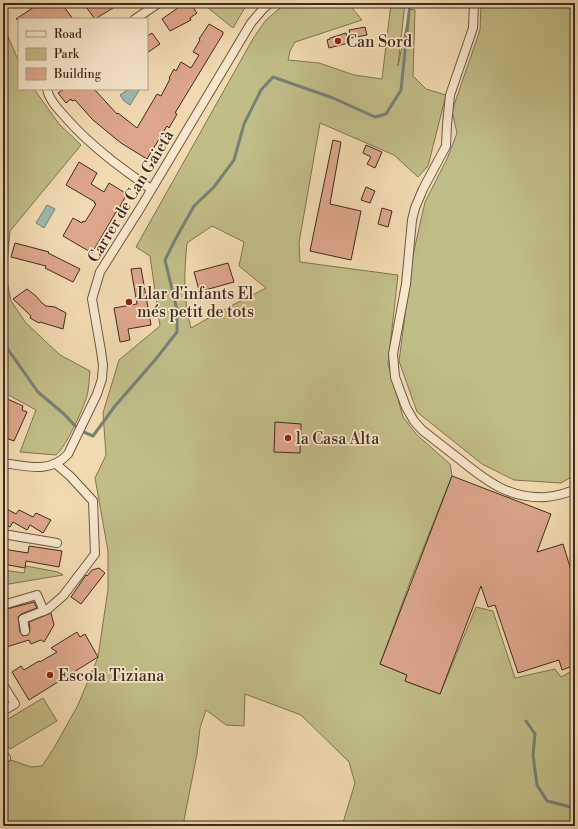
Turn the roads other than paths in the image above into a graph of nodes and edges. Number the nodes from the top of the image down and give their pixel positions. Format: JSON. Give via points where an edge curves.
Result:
{"nodes":[{"id":1,"x":159,"y":3,"type":"edge"},
{"id":2,"x":270,"y":3,"type":"edge"},
{"id":3,"x":474,"y":3,"type":"edge"},
{"id":4,"x":136,"y":18,"type":"edge"},
{"id":5,"x":47,"y":90,"type":"edge"},
{"id":6,"x":151,"y":189,"type":"junction"},
{"id":7,"x":3,"y":463,"type":"edge"},
{"id":8,"x":56,"y":464,"type":"junction"},
{"id":9,"x":575,"y":489,"type":"edge"},
{"id":10,"x":3,"y":534,"type":"edge"},
{"id":11,"x":57,"y":543,"type":"dead end"},
{"id":12,"x":3,"y":605,"type":"edge"},
{"id":13,"x":44,"y":611,"type":"junction"},
{"id":14,"x":25,"y":631,"type":"dead end"},
{"id":15,"x":3,"y":685,"type":"edge"},
{"id":16,"x":3,"y":711,"type":"edge"},
{"id":17,"x":3,"y":754,"type":"edge"},
{"id":18,"x":3,"y":760,"type":"edge"}],
"edges":[{"from":1,"to":4,"type":"street"},
{"from":2,"to":6,"type":"street","name":"Carrer de Can Gaietà","via":[[250,23]]},
{"from":3,"to":9,"type":"street","via":[[473,28],[450,95],[446,146],[423,189],[412,220],[406,284],[393,354],[395,377],[406,407],[422,430],[492,484],[510,492],[539,497],[565,494]]},
{"from":5,"to":6,"type":"street","via":[[48,96],[81,134],[113,162]]},
{"from":6,"to":8,"type":"street","name":"Carrer de Can Gaietà","via":[[100,272],[92,299],[103,365],[102,379],[68,454]]},
{"from":7,"to":8,"type":"street","via":[[27,467]]},
{"from":8,"to":13,"type":"street","via":[[93,501],[95,554],[63,596]]},
{"from":10,"to":11,"type":"street"},
{"from":12,"to":13,"type":"street","via":[[37,594]]},
{"from":13,"to":14,"type":"street","via":[[23,619]]},
{"from":15,"to":16,"type":"street","via":[[15,704]]},
{"from":17,"to":18,"type":"street","via":[[6,758]]}]}
